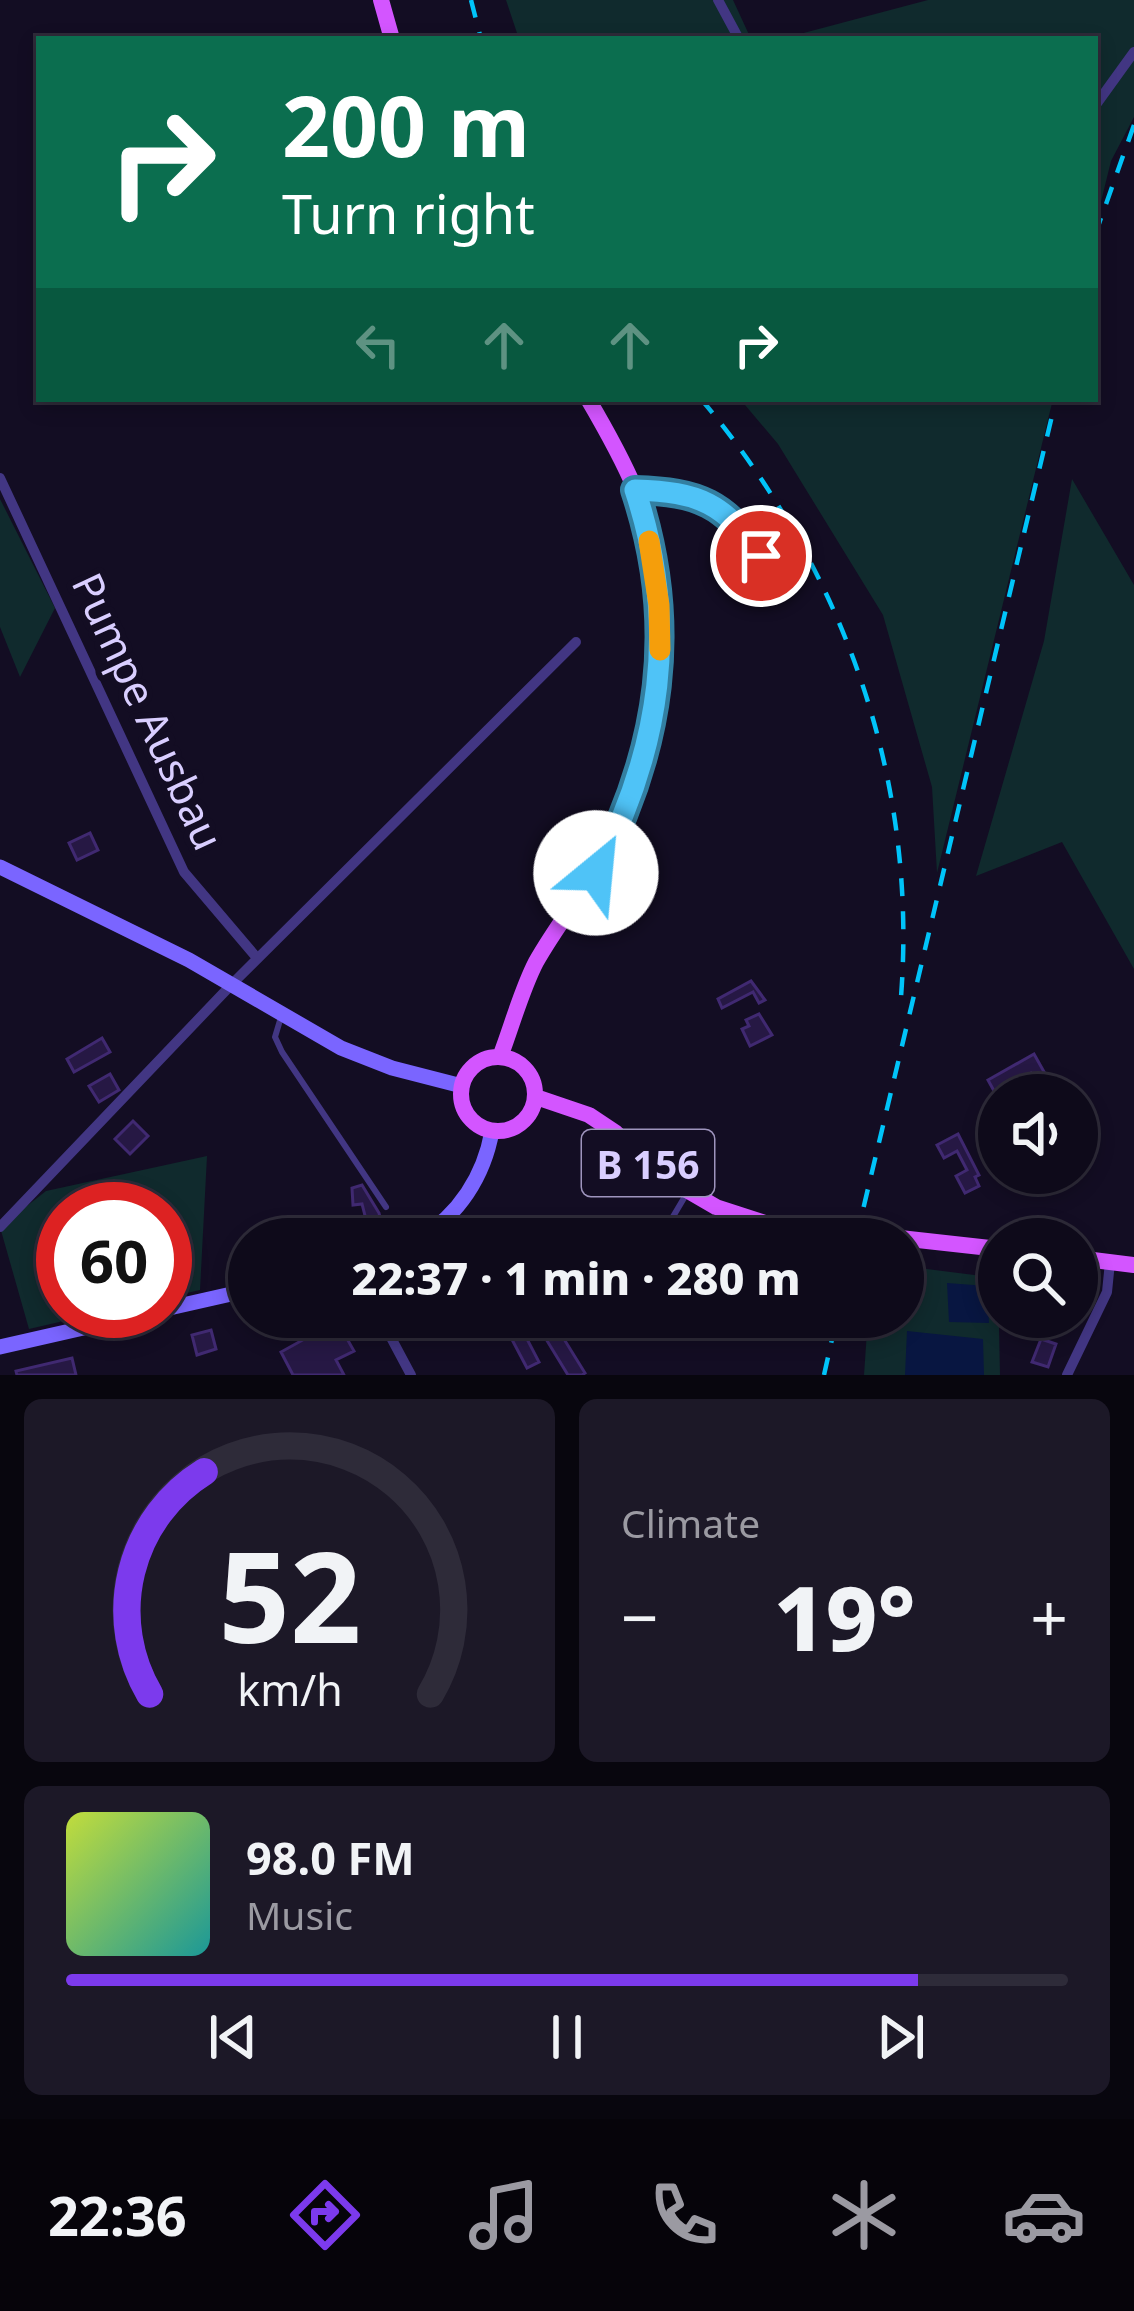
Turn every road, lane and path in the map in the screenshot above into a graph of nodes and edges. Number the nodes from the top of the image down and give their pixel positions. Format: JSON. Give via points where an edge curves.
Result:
{"nodes":[{"id":1,"x":380,"y":0,"type":"edge"},
{"id":2,"x":718,"y":0,"type":"edge"},
{"id":3,"x":391,"y":36,"type":"edge"},
{"id":4,"x":737,"y":36,"type":"edge"},
{"id":5,"x":1134,"y":52,"type":"edge"},
{"id":6,"x":1098,"y":102,"type":"edge"},
{"id":7,"x":590,"y":402,"type":"edge"},
{"id":8,"x":0,"y":478,"type":"edge"},
{"id":9,"x":635,"y":490,"type":"junction"},
{"id":10,"x":761,"y":556,"type":"dead end"},
{"id":11,"x":577,"y":642,"type":"dead end"},
{"id":12,"x":0,"y":867,"type":"edge"},
{"id":13,"x":257,"y":958,"type":"junction"},
{"id":14,"x":232,"y":984,"type":"junction"},
{"id":15,"x":282,"y":1016,"type":"junction"},
{"id":16,"x":500,"y":1057,"type":"junction"},
{"id":17,"x":462,"y":1086,"type":"junction"},
{"id":18,"x":536,"y":1097,"type":"junction"},
{"id":19,"x":492,"y":1131,"type":"junction"},
{"id":20,"x":687,"y":1193,"type":"junction"},
{"id":21,"x":386,"y":1208,"type":"dead end"},
{"id":22,"x":449,"y":1218,"type":"edge"},
{"id":23,"x":671,"y":1218,"type":"edge"},
{"id":24,"x":0,"y":1227,"type":"edge"},
{"id":25,"x":978,"y":1247,"type":"edge"},
{"id":26,"x":1098,"y":1260,"type":"edge"},
{"id":27,"x":1111,"y":1262,"type":"junction"},
{"id":28,"x":1134,"y":1264,"type":"edge"},
{"id":29,"x":228,"y":1295,"type":"edge"},
{"id":30,"x":192,"y":1303,"type":"edge"},
{"id":31,"x":39,"y":1338,"type":"edge"},
{"id":32,"x":391,"y":1338,"type":"edge"},
{"id":33,"x":0,"y":1347,"type":"edge"},
{"id":34,"x":411,"y":1375,"type":"edge"},
{"id":35,"x":1067,"y":1375,"type":"edge"}],
"edges":[{"from":1,"to":3,"type":"main road"},
{"from":2,"to":4,"type":"street"},
{"from":5,"to":6,"type":"street"},
{"from":7,"to":9,"type":"main road"},
{"from":8,"to":13,"type":"street","name":"Pumpe Ausbau","via":[[184,872]]},
{"from":9,"to":10,"type":"lane","via":[[693,496],[721,508]]},
{"from":9,"to":16,"type":"main road","via":[[661,639],[647,750],[623,822],[535,965]]},
{"from":11,"to":13,"type":"street"},
{"from":12,"to":14,"type":"street"},
{"from":13,"to":14,"type":"street"},
{"from":14,"to":15,"type":"street"},
{"from":14,"to":24,"type":"street"},
{"from":15,"to":17,"type":"street","via":[[392,1068]]},
{"from":15,"to":21,"type":"lane","via":[[275,1037],[282,1052]]},
{"from":16,"to":17,"type":"main road","via":[[477,1063]]},
{"from":16,"to":18,"type":"main road","via":[[530,1074]]},
{"from":17,"to":19,"type":"main road","via":[[465,1110]]},
{"from":18,"to":19,"type":"main road","via":[[520,1124]]},
{"from":18,"to":20,"type":"main road","number":"B 156","via":[[589,1115]]},
{"from":19,"to":22,"type":"street","via":[[485,1159]]},
{"from":20,"to":23,"type":"lane"},
{"from":20,"to":25,"type":"main road","number":"B 156","via":[[765,1223]]},
{"from":26,"to":27,"type":"main road"},
{"from":27,"to":28,"type":"main road"},
{"from":27,"to":35,"type":"street","via":[[1107,1292]]},
{"from":29,"to":30,"type":"street"},
{"from":31,"to":33,"type":"street"},
{"from":32,"to":34,"type":"street"}]}
